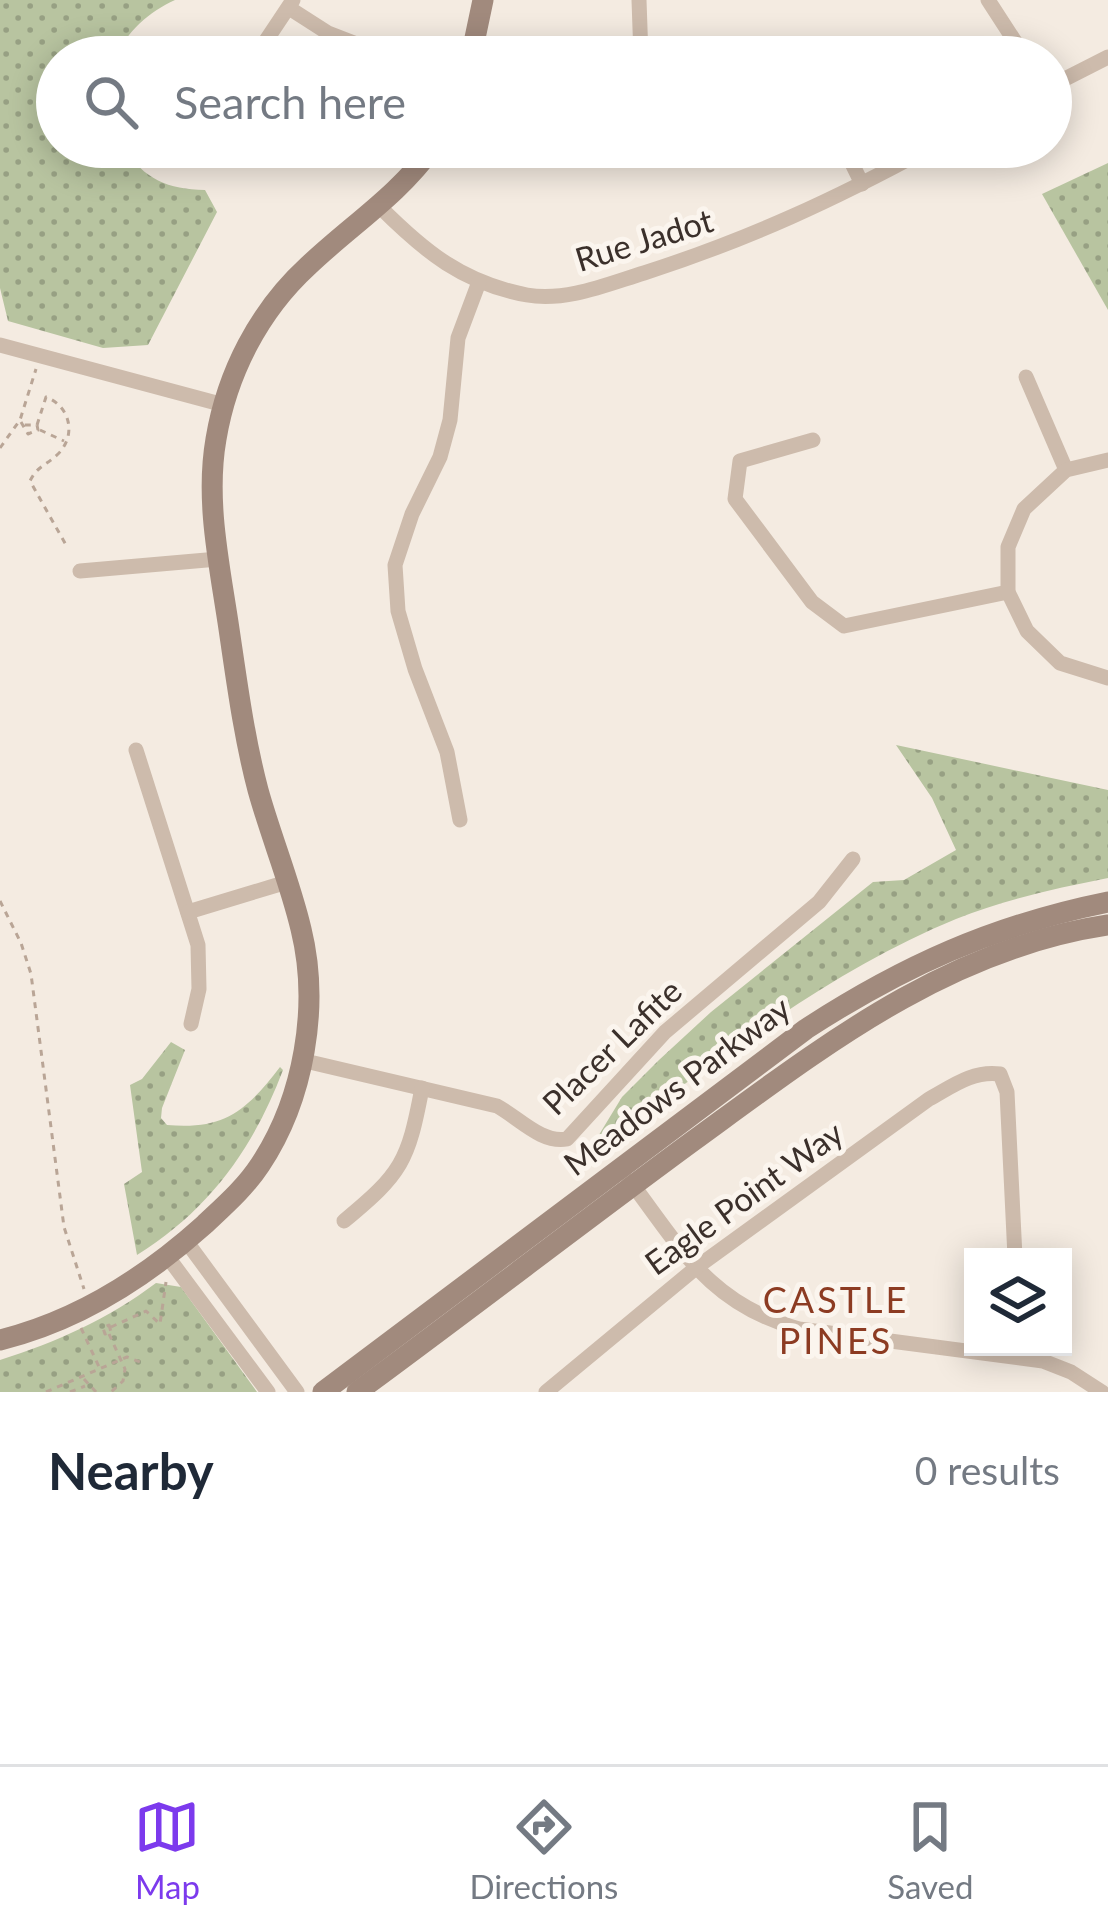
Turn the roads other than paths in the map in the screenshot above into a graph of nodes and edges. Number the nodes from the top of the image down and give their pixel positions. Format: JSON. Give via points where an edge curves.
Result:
{"nodes":[{"id":1,"x":483,"y":0,"type":"edge"},
{"id":2,"x":639,"y":0,"type":"edge"},
{"id":3,"x":988,"y":0,"type":"edge"},
{"id":4,"x":291,"y":4,"type":"edge"},
{"id":5,"x":269,"y":36,"type":"edge"},
{"id":6,"x":336,"y":36,"type":"edge"},
{"id":7,"x":475,"y":36,"type":"edge"},
{"id":8,"x":640,"y":36,"type":"edge"},
{"id":9,"x":1011,"y":36,"type":"edge"},
{"id":10,"x":1108,"y":56,"type":"edge"},
{"id":11,"x":1072,"y":75,"type":"edge"},
{"id":12,"x":418,"y":168,"type":"edge"},
{"id":13,"x":854,"y":168,"type":"edge"},
{"id":14,"x":892,"y":168,"type":"edge"},
{"id":15,"x":862,"y":184,"type":"junction"},
{"id":16,"x":380,"y":207,"type":"junction"},
{"id":17,"x":479,"y":282,"type":"junction"},
{"id":18,"x":0,"y":344,"type":"edge"},
{"id":19,"x":1025,"y":377,"type":"dead end"},
{"id":20,"x":224,"y":405,"type":"junction"},
{"id":21,"x":813,"y":440,"type":"dead end"},
{"id":22,"x":1108,"y":460,"type":"edge"},
{"id":23,"x":1066,"y":470,"type":"junction"},
{"id":24,"x":218,"y":559,"type":"junction"},
{"id":25,"x":80,"y":571,"type":"dead end"},
{"id":26,"x":1008,"y":592,"type":"junction"},
{"id":27,"x":1108,"y":678,"type":"edge"},
{"id":28,"x":136,"y":750,"type":"dead end"},
{"id":29,"x":460,"y":820,"type":"dead end"},
{"id":30,"x":853,"y":859,"type":"dead end"},
{"id":31,"x":287,"y":882,"type":"junction"},
{"id":32,"x":1108,"y":902,"type":"edge"},
{"id":33,"x":188,"y":912,"type":"junction"},
{"id":34,"x":1108,"y":925,"type":"edge"},
{"id":35,"x":191,"y":1024,"type":"dead end"},
{"id":36,"x":301,"y":1060,"type":"junction"},
{"id":37,"x":422,"y":1088,"type":"junction"},
{"id":38,"x":627,"y":1177,"type":"junction"},
{"id":39,"x":344,"y":1221,"type":"dead end"},
{"id":40,"x":186,"y":1241,"type":"junction"},
{"id":41,"x":1015,"y":1248,"type":"edge"},
{"id":42,"x":167,"y":1256,"type":"junction"},
{"id":43,"x":697,"y":1268,"type":"junction"},
{"id":44,"x":0,"y":1340,"type":"edge"},
{"id":45,"x":964,"y":1345,"type":"edge"},
{"id":46,"x":1026,"y":1356,"type":"edge"},
{"id":47,"x":567,"y":1386,"type":"edge"},
{"id":48,"x":268,"y":1392,"type":"edge"},
{"id":49,"x":297,"y":1392,"type":"edge"},
{"id":50,"x":322,"y":1392,"type":"edge"},
{"id":51,"x":357,"y":1392,"type":"edge"},
{"id":52,"x":546,"y":1392,"type":"edge"},
{"id":53,"x":1102,"y":1392,"type":"edge"}],
"edges":[{"from":1,"to":7,"type":"main road"},
{"from":2,"to":8,"type":"street"},
{"from":3,"to":9,"type":"street"},
{"from":4,"to":5,"type":"street"},
{"from":4,"to":6,"type":"street"},
{"from":10,"to":11,"type":"street"},
{"from":12,"to":16,"type":"main road"},
{"from":13,"to":15,"type":"street"},
{"from":14,"to":15,"type":"street","name":"Rue Jadot"},
{"from":15,"to":17,"type":"street","name":"Rue Jadot","via":[[732,244],[566,295],[532,296]]},
{"from":16,"to":17,"type":"street","name":"Rue Jadot","via":[[424,251]]},
{"from":16,"to":20,"type":"main road","via":[[281,295]]},
{"from":17,"to":29,"type":"street","via":[[458,338],[440,457],[395,565],[398,611],[447,752]]},
{"from":18,"to":20,"type":"street"},
{"from":19,"to":23,"type":"street"},
{"from":20,"to":24,"type":"main road","via":[[212,467]]},
{"from":21,"to":26,"type":"street","via":[[740,461],[735,500],[812,602],[844,626]]},
{"from":22,"to":23,"type":"street"},
{"from":23,"to":26,"type":"street","via":[[1024,509],[1008,547]]},
{"from":24,"to":25,"type":"street"},
{"from":24,"to":31,"type":"main road","via":[[247,744]]},
{"from":26,"to":27,"type":"street","via":[[1027,631],[1060,663]]},
{"from":28,"to":33,"type":"street"},
{"from":30,"to":37,"type":"street","name":"Placer Lafite","via":[[819,902],[665,1031],[567,1139],[543,1137],[497,1106]]},
{"from":31,"to":33,"type":"street"},
{"from":31,"to":36,"type":"main road","via":[[308,969]]},
{"from":32,"to":38,"type":"main road","name":"Meadows Parkway","via":[[1036,917],[902,971],[806,1029]]},
{"from":33,"to":35,"type":"street","via":[[201,966]]},
{"from":34,"to":38,"type":"main road","name":"Meadows Parkway","via":[[1012,949],[898,998]]},
{"from":36,"to":37,"type":"street","name":"Placer Lafite"},
{"from":36,"to":40,"type":"main road","via":[[259,1166]]},
{"from":37,"to":39,"type":"street","via":[[402,1162],[388,1185]]},
{"from":38,"to":43,"type":"street"},
{"from":38,"to":50,"type":"main road","name":"Meadows Parkway"},
{"from":38,"to":51,"type":"main road","name":"Meadows Parkway"},
{"from":40,"to":42,"type":"main road"},
{"from":40,"to":49,"type":"street"},
{"from":41,"to":43,"type":"street","name":"Eagle Point Way","via":[[1007,1092],[991,1072],[929,1100]]},
{"from":42,"to":44,"type":"main road","via":[[93,1305]]},
{"from":42,"to":48,"type":"street"},
{"from":43,"to":45,"type":"street","via":[[727,1299],[782,1324]]},
{"from":43,"to":47,"type":"street","name":"Eagle Point Way"},
{"from":46,"to":53,"type":"street"},
{"from":47,"to":52,"type":"street","name":"Eagle Point Way"}]}
